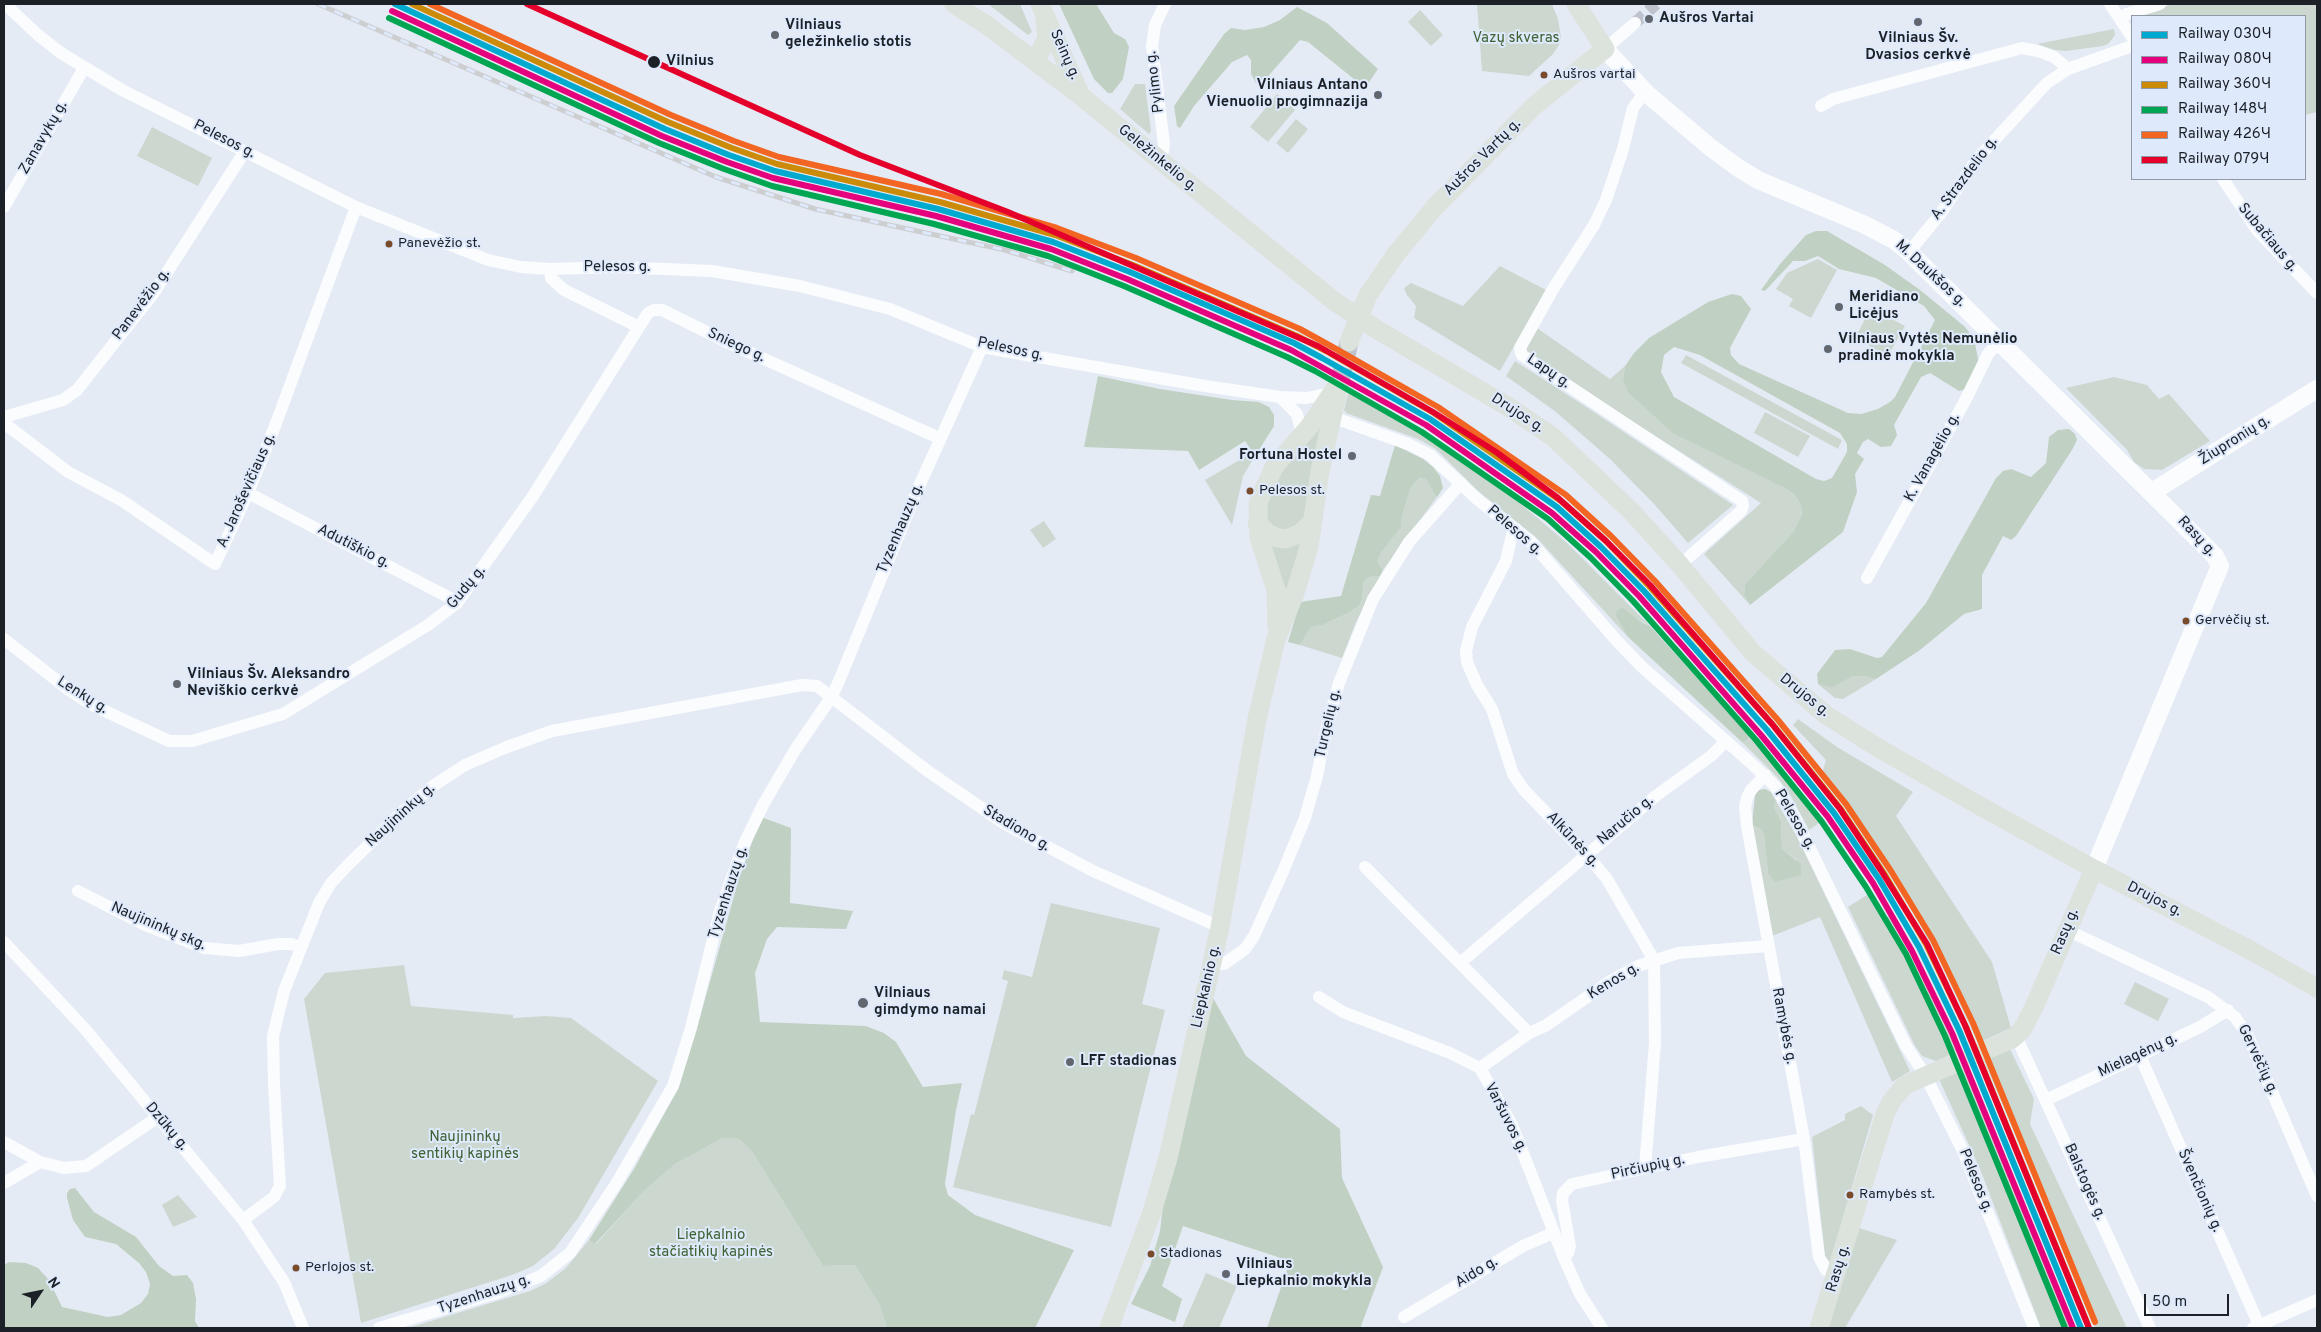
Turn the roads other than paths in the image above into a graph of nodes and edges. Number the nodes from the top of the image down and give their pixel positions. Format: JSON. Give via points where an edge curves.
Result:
{"nodes":[{"id":1,"x":5,"y":4,"type":"edge"},
{"id":2,"x":954,"y":4,"type":"edge"},
{"id":3,"x":1165,"y":4,"type":"edge"},
{"id":4,"x":1576,"y":4,"type":"edge"},
{"id":5,"x":2110,"y":4,"type":"edge"},
{"id":6,"x":2160,"y":4,"type":"edge"},
{"id":7,"x":1042,"y":9,"type":"edge"},
{"id":8,"x":2120,"y":19,"type":"junction"},
{"id":9,"x":1636,"y":22,"type":"tunnel mouth"},
{"id":10,"x":2131,"y":36,"type":"edge"},
{"id":11,"x":2131,"y":46,"type":"edge"},
{"id":12,"x":1605,"y":49,"type":"junction"},
{"id":13,"x":1035,"y":62,"type":"junction"},
{"id":14,"x":84,"y":68,"type":"junction"},
{"id":15,"x":2068,"y":69,"type":"junction"},
{"id":16,"x":1645,"y":92,"type":"junction"},
{"id":17,"x":1082,"y":97,"type":"junction"},
{"id":18,"x":1821,"y":106,"type":"dead end"},
{"id":19,"x":245,"y":151,"type":"junction"},
{"id":20,"x":1157,"y":160,"type":"junction"},
{"id":21,"x":2224,"y":180,"type":"edge"},
{"id":22,"x":4,"y":207,"type":"edge"},
{"id":23,"x":356,"y":207,"type":"junction"},
{"id":24,"x":1909,"y":252,"type":"junction"},
{"id":25,"x":550,"y":269,"type":"junction"},
{"id":26,"x":2317,"y":292,"type":"edge"},
{"id":27,"x":1358,"y":318,"type":"junction"},
{"id":28,"x":639,"y":327,"type":"junction"},
{"id":29,"x":2000,"y":340,"type":"junction"},
{"id":30,"x":1349,"y":342,"type":"tunnel mouth"},
{"id":31,"x":982,"y":347,"type":"junction"},
{"id":32,"x":2317,"y":389,"type":"edge"},
{"id":33,"x":1330,"y":394,"type":"junction"},
{"id":34,"x":1280,"y":397,"type":"junction"},
{"id":35,"x":4,"y":417,"type":"edge"},
{"id":36,"x":1332,"y":417,"type":"junction"},
{"id":37,"x":4,"y":423,"type":"edge"},
{"id":38,"x":939,"y":438,"type":"junction"},
{"id":39,"x":1298,"y":440,"type":"junction"},
{"id":40,"x":1460,"y":483,"type":"junction"},
{"id":41,"x":2152,"y":492,"type":"junction"},
{"id":42,"x":248,"y":493,"type":"junction"},
{"id":43,"x":1313,"y":521,"type":"junction"},
{"id":44,"x":1257,"y":522,"type":"junction"},
{"id":45,"x":1516,"y":529,"type":"junction"},
{"id":46,"x":1680,"y":565,"type":"junction"},
{"id":47,"x":1867,"y":578,"type":"dead end"},
{"id":48,"x":457,"y":603,"type":"junction"},
{"id":49,"x":4,"y":638,"type":"edge"},
{"id":50,"x":1276,"y":639,"type":"junction"},
{"id":51,"x":832,"y":696,"type":"junction"},
{"id":52,"x":169,"y":741,"type":"joint"},
{"id":53,"x":1726,"y":741,"type":"junction"},
{"id":54,"x":1765,"y":775,"type":"junction"},
{"id":55,"x":1587,"y":854,"type":"junction"},
{"id":56,"x":1365,"y":868,"type":"dead end"},
{"id":57,"x":2094,"y":869,"type":"junction"},
{"id":58,"x":78,"y":891,"type":"dead end"},
{"id":59,"x":1220,"y":927,"type":"junction"},
{"id":60,"x":2067,"y":930,"type":"junction"},
{"id":61,"x":4,"y":942,"type":"edge"},
{"id":62,"x":1768,"y":946,"type":"junction"},
{"id":63,"x":300,"y":948,"type":"junction"},
{"id":64,"x":1654,"y":960,"type":"junction"},
{"id":65,"x":1460,"y":963,"type":"junction"},
{"id":66,"x":1212,"y":964,"type":"junction"},
{"id":67,"x":2317,"y":988,"type":"edge"},
{"id":68,"x":1319,"y":997,"type":"dead end"},
{"id":69,"x":2228,"y":1010,"type":"junction"},
{"id":70,"x":1529,"y":1034,"type":"junction"},
{"id":71,"x":2011,"y":1038,"type":"junction"},
{"id":72,"x":2140,"y":1056,"type":"junction"},
{"id":73,"x":1480,"y":1068,"type":"junction"},
{"id":74,"x":1930,"y":1073,"type":"junction"},
{"id":75,"x":2046,"y":1100,"type":"junction"},
{"id":76,"x":158,"y":1117,"type":"junction"},
{"id":77,"x":1804,"y":1139,"type":"junction"},
{"id":78,"x":4,"y":1142,"type":"edge"},
{"id":79,"x":40,"y":1162,"type":"junction"},
{"id":80,"x":1645,"y":1168,"type":"junction"},
{"id":81,"x":4,"y":1183,"type":"edge"},
{"id":82,"x":2317,"y":1196,"type":"edge"},
{"id":83,"x":243,"y":1220,"type":"junction"},
{"id":84,"x":1554,"y":1233,"type":"junction"},
{"id":85,"x":1564,"y":1258,"type":"junction"},
{"id":86,"x":1837,"y":1275,"type":"junction"},
{"id":87,"x":2317,"y":1300,"type":"edge"},
{"id":88,"x":1404,"y":1317,"type":"dead end"},
{"id":89,"x":2256,"y":1327,"type":"edge"},
{"id":90,"x":303,"y":1328,"type":"edge"},
{"id":91,"x":379,"y":1328,"type":"edge"},
{"id":92,"x":1109,"y":1328,"type":"edge"},
{"id":93,"x":1602,"y":1328,"type":"edge"},
{"id":94,"x":1819,"y":1328,"type":"edge"},
{"id":95,"x":2034,"y":1328,"type":"edge"},
{"id":96,"x":2150,"y":1328,"type":"edge"}],
"edges":[{"from":1,"to":14,"type":"street","name":"Pelesos g.","via":[[38,35]]},
{"from":2,"to":13,"type":"main road","name":"Geležinkelio g."},
{"from":3,"to":20,"type":"street","name":"Pylimo g.","via":[[1155,25],[1152,46],[1164,144]]},
{"from":4,"to":12,"type":"main road"},
{"from":5,"to":8,"type":"street"},
{"from":6,"to":8,"type":"street"},
{"from":7,"to":13,"type":"main road","name":"Seinų g.","via":[[1047,38]]},
{"from":7,"to":17,"type":"main road","name":"Seinų g."},
{"from":8,"to":10,"type":"street"},
{"from":9,"to":12,"type":"street","name":"Aušros Vartų g."},
{"from":11,"to":15,"type":"street","name":"A. Strazdelio g."},
{"from":12,"to":16,"type":"main road","name":"M. Daukšos g."},
{"from":12,"to":27,"type":"main road","name":"Aušros Vartų g.","via":[[1534,106],[1434,208],[1396,254],[1368,295]]},
{"from":13,"to":17,"type":"main road","name":"Geležinkelio g."},
{"from":14,"to":19,"type":"street","name":"Pelesos g."},
{"from":14,"to":22,"type":"street","name":"Zanavykų g."},
{"from":15,"to":18,"type":"street","via":[[2054,57],[2022,48],[1833,99]]},
{"from":15,"to":24,"type":"street","name":"A. Strazdelio g.","via":[[2048,83],[1977,159],[1941,213]]},
{"from":16,"to":24,"type":"main road","name":"M. Daukšos g.","via":[[1711,148],[1758,180],[1863,224]]},
{"from":16,"to":46,"type":"street","name":"Lapų g.","via":[[1633,108],[1624,149],[1594,225],[1553,289],[1520,352],[1742,501],[1741,511]]},
{"from":17,"to":20,"type":"main road","name":"Geležinkelio g."},
{"from":19,"to":23,"type":"street","name":"Pelesos g."},
{"from":19,"to":35,"type":"street","name":"Panevėžio g.","via":[[168,272],[70,396]]},
{"from":20,"to":27,"type":"main road","name":"Geležinkelio g."},
{"from":21,"to":26,"type":"street","name":"Subačiaus g.","via":[[2257,230]]},
{"from":23,"to":25,"type":"street","name":"Pelesos g.","via":[[488,260]]},
{"from":23,"to":42,"type":"street","name":"A. Jaroševičiaus g."},
{"from":24,"to":29,"type":"main road","name":"M. Daukšos g."},
{"from":25,"to":28,"type":"street","via":[[551,278],[564,290]]},
{"from":25,"to":31,"type":"street","name":"Pelesos g.","via":[[672,268],[800,286],[890,309]]},
{"from":27,"to":30,"type":"main road"},
{"from":27,"to":46,"type":"main road","name":"Drujos g.","via":[[1553,437],[1606,485]]},
{"from":28,"to":38,"type":"street","name":"Sniego g.","via":[[648,313],[662,310]]},
{"from":28,"to":48,"type":"street","name":"Gudų g.","via":[[534,496]]},
{"from":29,"to":41,"type":"main road","name":"M. Daukšos g."},
{"from":29,"to":47,"type":"street","name":"K. Vanagėlio g.","via":[[1988,354]]},
{"from":31,"to":34,"type":"street","name":"Pelesos g."},
{"from":31,"to":38,"type":"street","name":"Tyzenhauzų g."},
{"from":32,"to":41,"type":"main road","name":"Žiupronių g."},
{"from":33,"to":34,"type":"street","name":"Pelesos g."},
{"from":33,"to":36,"type":"main road","name":"Liepkalnio g.","via":[[1339,386]]},
{"from":33,"to":39,"type":"main road","name":"Liepkalnio g.","via":[[1316,419]]},
{"from":34,"to":39,"type":"street","via":[[1297,414],[1301,430]]},
{"from":36,"to":40,"type":"street","name":"Pelesos g.","via":[[1430,455]]},
{"from":36,"to":43,"type":"main road","name":"Liepkalnio g."},
{"from":37,"to":42,"type":"street","name":"A. Jaroševičiaus g.","via":[[68,472],[122,500],[215,564]]},
{"from":38,"to":51,"type":"street","name":"Tyzenhauzų g."},
{"from":39,"to":44,"type":"main road","name":"Liepkalnio g.","via":[[1274,467],[1265,483],[1258,503]]},
{"from":40,"to":45,"type":"street","name":"Pelesos g."},
{"from":40,"to":66,"type":"street","name":"Turgelių g.","via":[[1409,542],[1373,599],[1339,682],[1305,818],[1254,936],[1232,960]]},
{"from":41,"to":57,"type":"main road","name":"Rasų g.","via":[[2210,549],[2220,566]]},
{"from":42,"to":48,"type":"street","name":"Adutiškio g."},
{"from":43,"to":44,"type":"main road","via":[[1301,533],[1286,539],[1268,534]]},
{"from":43,"to":50,"type":"main road","name":"Liepkalnio g.","via":[[1304,570]]},
{"from":44,"to":50,"type":"main road","name":"Liepkalnio g.","via":[[1276,590]]},
{"from":45,"to":53,"type":"street","name":"Pelesos g.","via":[[1616,641]]},
{"from":45,"to":55,"type":"street","name":"Alkūnės g.","via":[[1506,561],[1472,627],[1466,651],[1468,662],[1492,709],[1513,774],[1524,790]]},
{"from":46,"to":57,"type":"main road","name":"Drujos g.","via":[[1753,653],[1826,715],[1888,754]]},
{"from":48,"to":52,"type":"street","name":"Gudų g.","via":[[428,625],[283,714],[192,741]]},
{"from":49,"to":52,"type":"street","name":"Lenkų g.","via":[[84,700]]},
{"from":50,"to":59,"type":"main road","name":"Liepkalnio g.","via":[[1248,758]]},
{"from":51,"to":59,"type":"street","name":"Stadiono g.","via":[[929,772],[1005,824],[1093,872]]},
{"from":51,"to":63,"type":"street","name":"Naujininkų g.","via":[[817,686],[802,685],[591,722],[552,731],[465,765],[403,811],[331,883]]},
{"from":51,"to":91,"type":"street","name":"Tyzenhauzų g.","via":[[794,750],[744,844],[720,911],[692,1028],[673,1086],[583,1234],[570,1252],[541,1276],[500,1292]]},
{"from":53,"to":54,"type":"street","name":"Pelesos g."},
{"from":53,"to":55,"type":"street","name":"Naručio g."},
{"from":54,"to":62,"type":"street","name":"Ramybės g.","via":[[1751,790],[1745,807]]},
{"from":54,"to":74,"type":"street","name":"Pelesos g.","via":[[1796,820],[1906,1046]]},
{"from":55,"to":64,"type":"street","name":"Alkūnės g.","via":[[1607,879]]},
{"from":55,"to":65,"type":"street","name":"Naručio g."},
{"from":56,"to":65,"type":"street"},
{"from":57,"to":60,"type":"main road","name":"Rasų g."},
{"from":57,"to":67,"type":"main road","name":"Drujos g."},
{"from":58,"to":63,"type":"street","name":"Naujininkų skg.","via":[[145,925],[204,948],[239,951],[292,944]]},
{"from":59,"to":66,"type":"main road","name":"Liepkalnio g."},
{"from":60,"to":69,"type":"street","name":"Gervėčių g.","via":[[2208,997]]},
{"from":60,"to":71,"type":"main road","name":"Rasų g.","via":[[2026,1024]]},
{"from":61,"to":76,"type":"street","name":"Dzūkų g.","via":[[85,1029]]},
{"from":62,"to":64,"type":"street","name":"Kenos g.","via":[[1678,953]]},
{"from":62,"to":77,"type":"street","name":"Ramybės g."},
{"from":63,"to":83,"type":"street","name":"Naujininkų g.","via":[[284,991],[273,1036],[280,1186],[274,1197]]},
{"from":64,"to":70,"type":"street","name":"Kenos g.","via":[[1622,974]]},
{"from":64,"to":80,"type":"street","name":"Alkūnės g.","via":[[1655,1043]]},
{"from":65,"to":70,"type":"street"},
{"from":66,"to":92,"type":"main road","name":"Liepkalnio g.","via":[[1157,1194]]},
{"from":68,"to":73,"type":"street","name":"Varšuvos g.","via":[[1343,1012],[1450,1053]]},
{"from":69,"to":72,"type":"street","name":"Mielagėnų g."},
{"from":69,"to":82,"type":"street","name":"Gervėčių g.","via":[[2246,1034]]},
{"from":70,"to":73,"type":"street","name":"Kenos g."},
{"from":71,"to":74,"type":"main road","name":"Rasų g."},
{"from":71,"to":75,"type":"street","name":"Balstogės g."},
{"from":72,"to":75,"type":"street","name":"Mielagėnų g."},
{"from":72,"to":89,"type":"street","name":"Švenčionių g."},
{"from":73,"to":84,"type":"street","name":"Varšuvos g.","via":[[1512,1125]]},
{"from":74,"to":86,"type":"main road","name":"Rasų g.","via":[[1897,1093],[1885,1114]]},
{"from":74,"to":95,"type":"street","name":"Pelesos g."},
{"from":75,"to":96,"type":"street","name":"Balstogės g."},
{"from":76,"to":79,"type":"street","via":[[86,1166],[64,1168]]},
{"from":76,"to":83,"type":"street","name":"Dzūkų g."},
{"from":77,"to":80,"type":"street","name":"Pirčiupių g."},
{"from":77,"to":86,"type":"street","name":"Ramybės g.","via":[[1818,1257],[1826,1270]]},
{"from":78,"to":79,"type":"street"},
{"from":79,"to":81,"type":"street"},
{"from":80,"to":85,"type":"street","name":"Pirčiupių g.","via":[[1567,1187],[1562,1201],[1570,1246]]},
{"from":83,"to":90,"type":"street","name":"Dzūkų g.","via":[[284,1282]]},
{"from":84,"to":85,"type":"street","name":"Varšuvos g."},
{"from":84,"to":88,"type":"street","name":"Aido g.","via":[[1523,1246]]},
{"from":85,"to":93,"type":"street","name":"Varšuvos g.","via":[[1580,1294]]},
{"from":86,"to":94,"type":"main road","name":"Rasų g."},
{"from":87,"to":89,"type":"street"}]}
